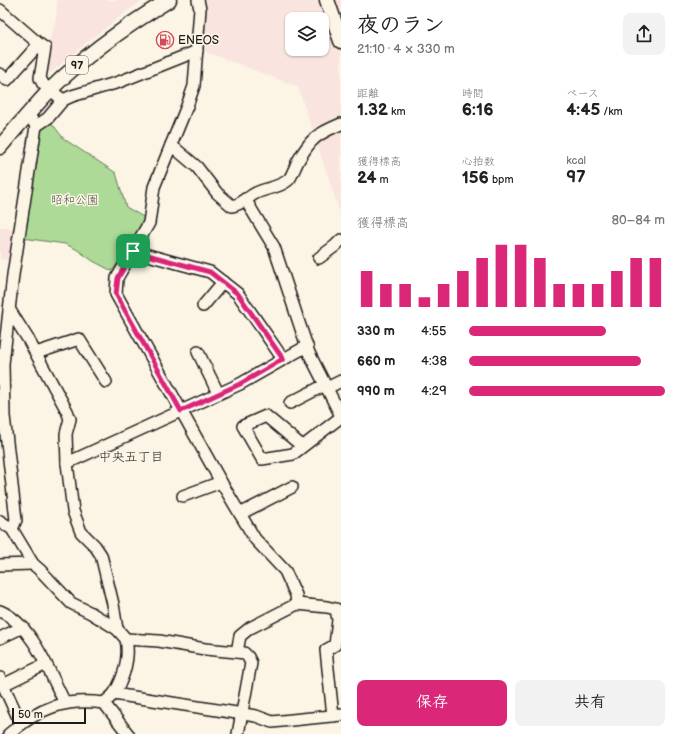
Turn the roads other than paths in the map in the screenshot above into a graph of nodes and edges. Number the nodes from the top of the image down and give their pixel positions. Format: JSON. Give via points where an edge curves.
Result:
{"nodes":[{"id":1,"x":169,"y":0,"type":"edge"},
{"id":2,"x":198,"y":0,"type":"edge"},
{"id":3,"x":327,"y":0,"type":"edge"},
{"id":4,"x":0,"y":10,"type":"edge"},
{"id":5,"x":340,"y":34,"type":"edge"},
{"id":6,"x":39,"y":44,"type":"junction"},
{"id":7,"x":197,"y":51,"type":"junction"},
{"id":8,"x":0,"y":74,"type":"edge"},
{"id":9,"x":51,"y":90,"type":"junction"},
{"id":10,"x":63,"y":100,"type":"junction"},
{"id":11,"x":32,"y":120,"type":"junction"},
{"id":12,"x":341,"y":124,"type":"edge"},
{"id":13,"x":171,"y":146,"type":"junction"},
{"id":14,"x":0,"y":147,"type":"edge"},
{"id":15,"x":245,"y":199,"type":"junction"},
{"id":16,"x":341,"y":240,"type":"edge"},
{"id":17,"x":133,"y":251,"type":"junction"},
{"id":18,"x":319,"y":258,"type":"dead end"},
{"id":19,"x":223,"y":282,"type":"junction"},
{"id":20,"x":5,"y":298,"type":"edge"},
{"id":21,"x":203,"y":306,"type":"dead end"},
{"id":22,"x":9,"y":309,"type":"junction"},
{"id":23,"x":307,"y":346,"type":"junction"},
{"id":24,"x":198,"y":352,"type":"dead end"},
{"id":25,"x":36,"y":353,"type":"junction"},
{"id":26,"x":283,"y":359,"type":"junction"},
{"id":27,"x":341,"y":381,"type":"edge"},
{"id":28,"x":106,"y":382,"type":"dead end"},
{"id":29,"x":326,"y":386,"type":"junction"},
{"id":30,"x":218,"y":393,"type":"junction"},
{"id":31,"x":290,"y":403,"type":"dead end"},
{"id":32,"x":181,"y":411,"type":"junction"},
{"id":33,"x":341,"y":416,"type":"edge"},
{"id":34,"x":302,"y":446,"type":"junction"},
{"id":35,"x":68,"y":463,"type":"junction"},
{"id":36,"x":221,"y":482,"type":"junction"},
{"id":37,"x":292,"y":487,"type":"dead end"},
{"id":38,"x":183,"y":496,"type":"dead end"},
{"id":39,"x":240,"y":514,"type":"junction"},
{"id":40,"x":0,"y":521,"type":"edge"},
{"id":41,"x":12,"y":529,"type":"junction"},
{"id":42,"x":33,"y":564,"type":"junction"},
{"id":43,"x":0,"y":565,"type":"edge"},
{"id":44,"x":297,"y":604,"type":"junction"},
{"id":45,"x":0,"y":611,"type":"edge"},
{"id":46,"x":339,"y":620,"type":"edge"},
{"id":47,"x":23,"y":627,"type":"junction"},
{"id":48,"x":117,"y":629,"type":"junction"},
{"id":49,"x":0,"y":638,"type":"edge"},
{"id":50,"x":126,"y":639,"type":"junction"},
{"id":51,"x":237,"y":652,"type":"junction"},
{"id":52,"x":46,"y":664,"type":"junction"},
{"id":53,"x":1,"y":682,"type":"edge"},
{"id":54,"x":114,"y":694,"type":"junction"},
{"id":55,"x":65,"y":703,"type":"junction"},
{"id":56,"x":104,"y":703,"type":"junction"},
{"id":57,"x":243,"y":714,"type":"junction"},
{"id":58,"x":337,"y":715,"type":"edge"},
{"id":59,"x":21,"y":724,"type":"junction"},
{"id":60,"x":9,"y":734,"type":"edge"},
{"id":61,"x":128,"y":734,"type":"edge"},
{"id":62,"x":238,"y":734,"type":"edge"}],
"edges":[{"from":1,"to":9,"type":"main road","number":"97","via":[[99,47]]},
{"from":2,"to":7,"type":"street","via":[[200,9]]},
{"from":3,"to":5,"type":"main road"},
{"from":4,"to":6,"type":"street"},
{"from":6,"to":8,"type":"street","via":[[7,80]]},
{"from":6,"to":9,"type":"street","via":[[45,48],[40,78],[42,84]]},
{"from":7,"to":10,"type":"street"},
{"from":7,"to":13,"type":"street","via":[[194,86]]},
{"from":9,"to":10,"type":"street"},
{"from":9,"to":11,"type":"main road","number":"97"},
{"from":10,"to":11,"type":"street","via":[[48,118]]},
{"from":11,"to":14,"type":"main road","number":"97"},
{"from":11,"to":20,"type":"street"},
{"from":12,"to":15,"type":"street","via":[[313,138],[286,182]]},
{"from":13,"to":15,"type":"street","via":[[197,168],[217,193],[232,206]]},
{"from":13,"to":17,"type":"street","via":[[154,187],[149,223]]},
{"from":15,"to":23,"type":"street","via":[[274,248]]},
{"from":16,"to":18,"type":"street"},
{"from":17,"to":19,"type":"street","via":[[210,272]]},
{"from":17,"to":32,"type":"street","via":[[118,278],[116,294]]},
{"from":19,"to":21,"type":"street"},
{"from":19,"to":26,"type":"street","via":[[238,294]]},
{"from":20,"to":22,"type":"street"},
{"from":22,"to":25,"type":"street"},
{"from":22,"to":41,"type":"street","via":[[3,364],[4,416],[16,520]]},
{"from":23,"to":26,"type":"street"},
{"from":23,"to":29,"type":"street"},
{"from":24,"to":30,"type":"street"},
{"from":25,"to":28,"type":"street","via":[[79,338]]},
{"from":25,"to":35,"type":"street","via":[[70,419],[66,434]]},
{"from":26,"to":30,"type":"street","via":[[240,384]]},
{"from":27,"to":29,"type":"street"},
{"from":29,"to":31,"type":"street"},
{"from":29,"to":33,"type":"street"},
{"from":30,"to":32,"type":"street"},
{"from":32,"to":35,"type":"street"},
{"from":32,"to":36,"type":"street"},
{"from":33,"to":34,"type":"street"},
{"from":34,"to":34,"type":"street","via":[[266,416],[243,426],[262,459],[293,454]]},
{"from":35,"to":48,"type":"street","via":[[73,511],[81,532],[101,555]]},
{"from":36,"to":38,"type":"street"},
{"from":36,"to":39,"type":"street"},
{"from":37,"to":39,"type":"street"},
{"from":39,"to":44,"type":"street","via":[[255,539],[285,571],[296,595]]},
{"from":40,"to":41,"type":"street"},
{"from":41,"to":42,"type":"street"},
{"from":42,"to":43,"type":"street"},
{"from":42,"to":48,"type":"street","via":[[72,603]]},
{"from":44,"to":46,"type":"street","via":[[336,609]]},
{"from":44,"to":51,"type":"street","via":[[250,628],[240,636]]},
{"from":45,"to":47,"type":"street","via":[[11,616]]},
{"from":46,"to":58,"type":"street","via":[[335,644],[326,650]]},
{"from":47,"to":49,"type":"street"},
{"from":47,"to":52,"type":"street"},
{"from":48,"to":50,"type":"street"},
{"from":50,"to":51,"type":"street"},
{"from":50,"to":54,"type":"street","via":[[128,658]]},
{"from":51,"to":57,"type":"street","via":[[244,653],[251,663]]},
{"from":52,"to":53,"type":"street"},
{"from":52,"to":55,"type":"street"},
{"from":53,"to":59,"type":"street"},
{"from":54,"to":56,"type":"street"},
{"from":54,"to":57,"type":"street"},
{"from":55,"to":56,"type":"street"},
{"from":55,"to":59,"type":"street","via":[[39,712]]},
{"from":56,"to":61,"type":"street"},
{"from":57,"to":58,"type":"street","via":[[272,722]]},
{"from":57,"to":62,"type":"street"},
{"from":59,"to":60,"type":"street"}]}
